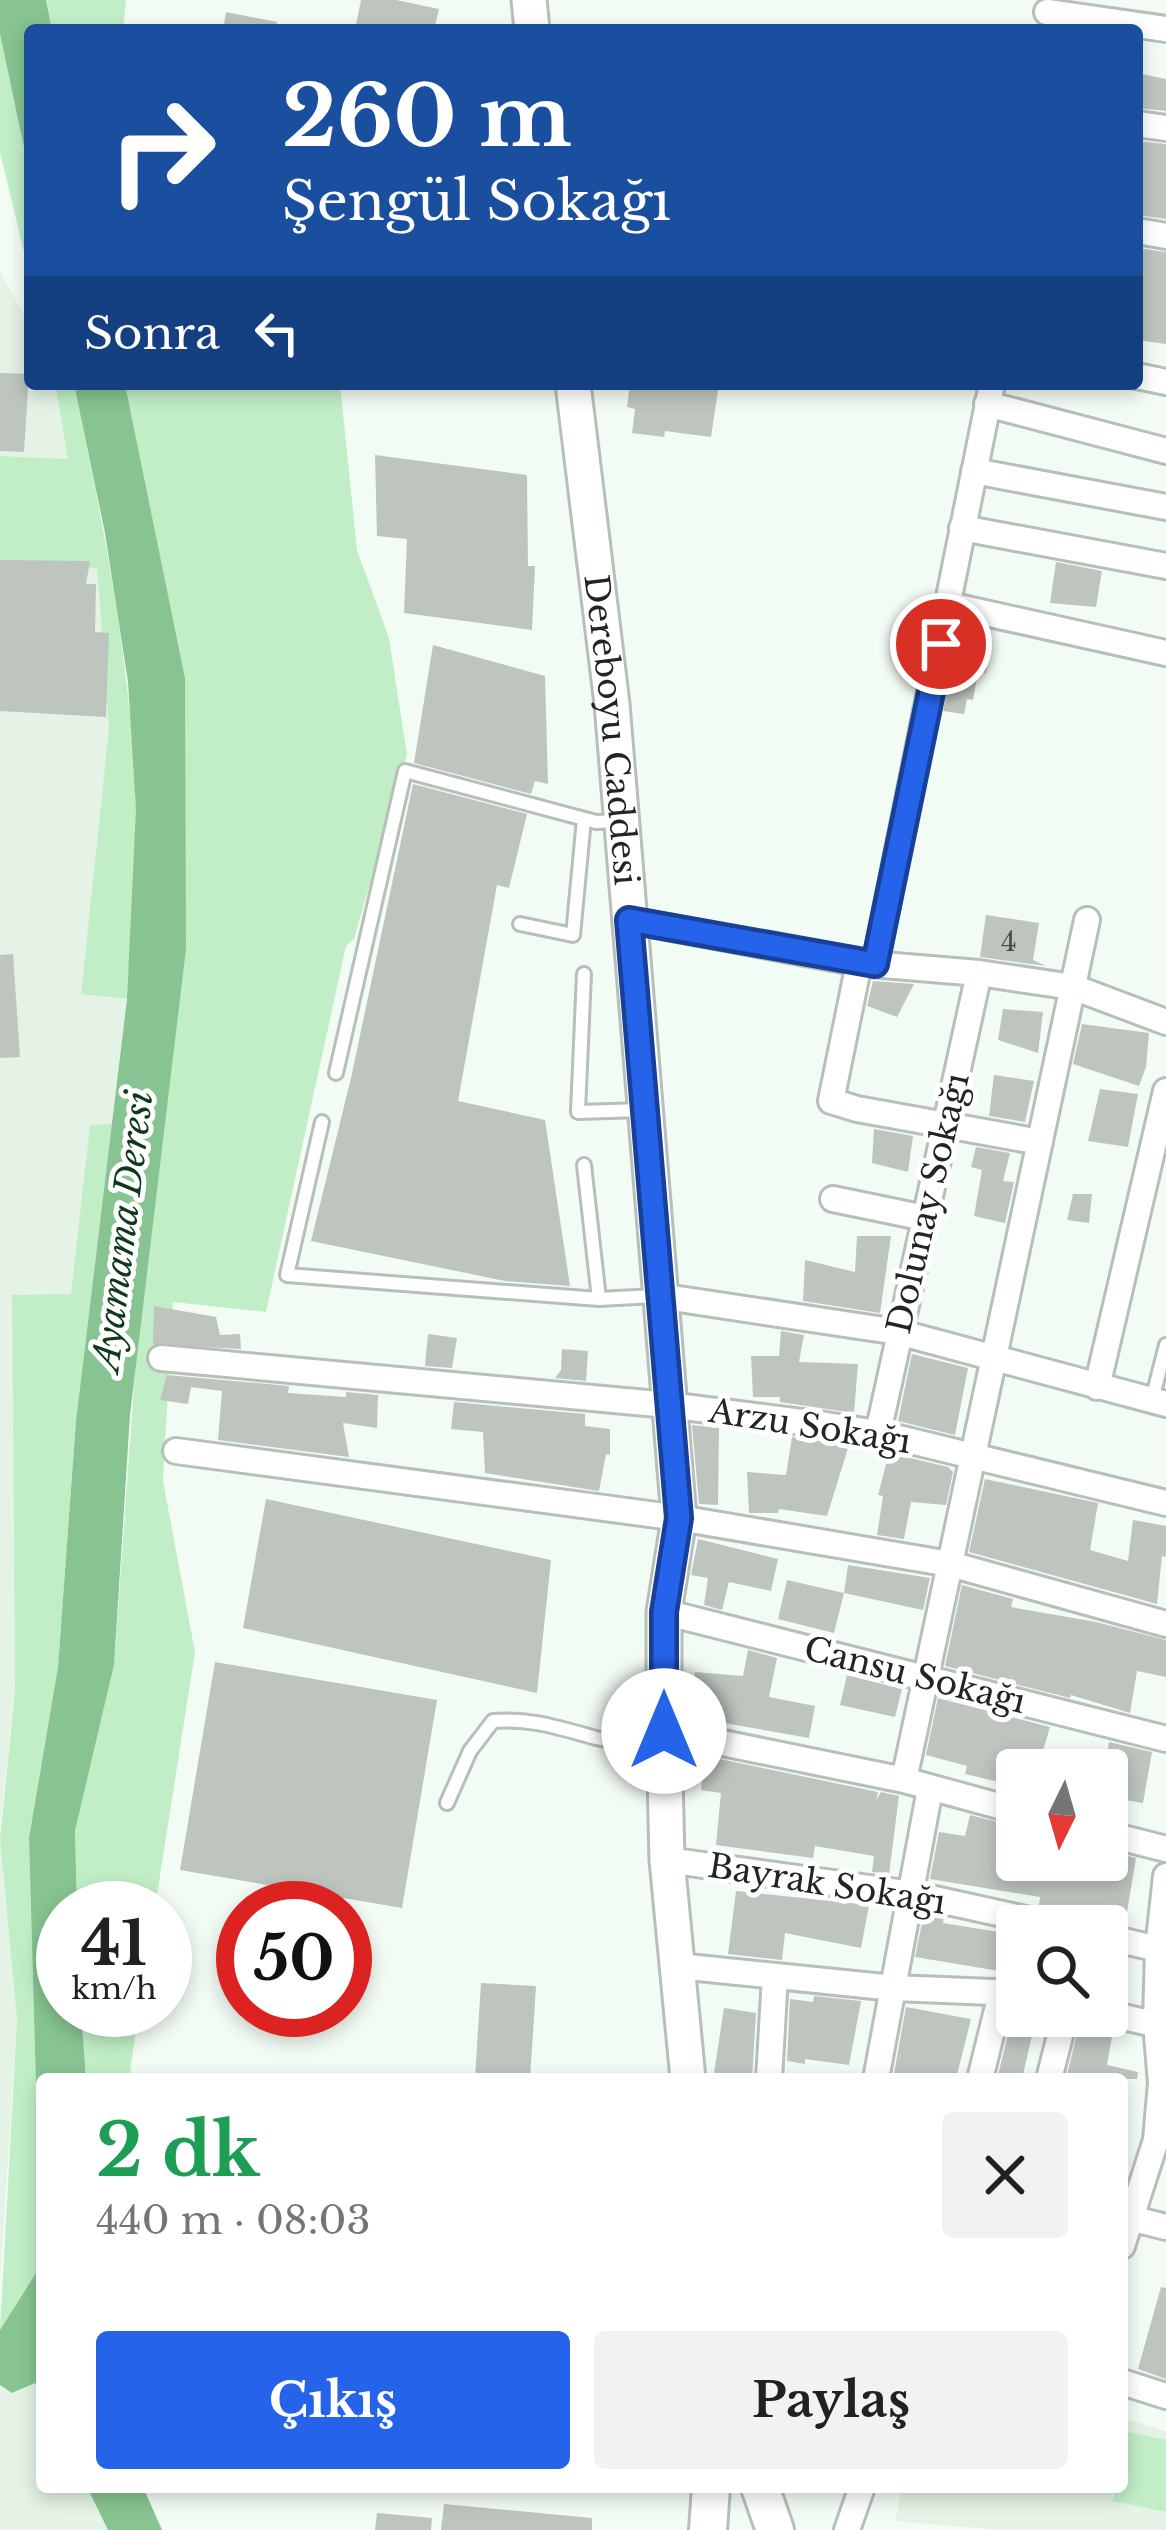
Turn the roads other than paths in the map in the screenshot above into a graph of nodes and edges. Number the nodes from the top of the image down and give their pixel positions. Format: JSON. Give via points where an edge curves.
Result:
{"nodes":[{"id":1,"x":1047,"y":14,"type":"edge"},
{"id":2,"x":1126,"y":24,"type":"edge"},
{"id":3,"x":574,"y":390,"type":"edge"},
{"id":4,"x":990,"y":390,"type":"edge"},
{"id":5,"x":993,"y":390,"type":"edge"},
{"id":6,"x":1166,"y":451,"type":"edge"},
{"id":7,"x":974,"y":471,"type":"junction"},
{"id":8,"x":1166,"y":507,"type":"edge"},
{"id":9,"x":962,"y":528,"type":"junction"},
{"id":10,"x":1166,"y":566,"type":"edge"},
{"id":11,"x":949,"y":605,"type":"junction"},
{"id":12,"x":1166,"y":653,"type":"edge"},
{"id":13,"x":584,"y":819,"type":"junction"},
{"id":14,"x":621,"y":821,"type":"junction"},
{"id":15,"x":629,"y":920,"type":"junction"},
{"id":16,"x":1087,"y":920,"type":"dead end"},
{"id":17,"x":520,"y":924,"type":"dead end"},
{"id":18,"x":867,"y":964,"type":"junction"},
{"id":19,"x":979,"y":973,"type":"junction"},
{"id":20,"x":584,"y":974,"type":"dead end"},
{"id":21,"x":1073,"y":988,"type":"junction"},
{"id":22,"x":1166,"y":1022,"type":"edge"},
{"id":23,"x":336,"y":1073,"type":"dead end"},
{"id":24,"x":1166,"y":1090,"type":"edge"},
{"id":25,"x":644,"y":1110,"type":"junction"},
{"id":26,"x":322,"y":1122,"type":"dead end"},
{"id":27,"x":946,"y":1125,"type":"junction"},
{"id":28,"x":1040,"y":1142,"type":"junction"},
{"id":29,"x":584,"y":1166,"type":"dead end"},
{"id":30,"x":1155,"y":1186,"type":"edge"},
{"id":31,"x":832,"y":1198,"type":"dead end"},
{"id":32,"x":925,"y":1218,"type":"junction"},
{"id":33,"x":659,"y":1296,"type":"junction"},
{"id":34,"x":599,"y":1300,"type":"junction"},
{"id":35,"x":898,"y":1332,"type":"junction"},
{"id":36,"x":1166,"y":1345,"type":"edge"},
{"id":37,"x":161,"y":1358,"type":"dead end"},
{"id":38,"x":991,"y":1360,"type":"junction"},
{"id":39,"x":1097,"y":1387,"type":"junction"},
{"id":40,"x":1159,"y":1402,"type":"edge"},
{"id":41,"x":668,"y":1405,"type":"junction"},
{"id":42,"x":878,"y":1433,"type":"junction"},
{"id":43,"x":176,"y":1450,"type":"dead end"},
{"id":44,"x":974,"y":1456,"type":"junction"},
{"id":45,"x":1166,"y":1503,"type":"edge"},
{"id":46,"x":679,"y":1518,"type":"junction"},
{"id":47,"x":950,"y":1564,"type":"junction"},
{"id":48,"x":664,"y":1612,"type":"junction"},
{"id":49,"x":1166,"y":1624,"type":"edge"},
{"id":50,"x":926,"y":1677,"type":"junction"},
{"id":51,"x":1166,"y":1739,"type":"edge"},
{"id":52,"x":664,"y":1740,"type":"junction"},
{"id":53,"x":904,"y":1780,"type":"junction"},
{"id":54,"x":930,"y":1789,"type":"junction"},
{"id":55,"x":448,"y":1803,"type":"dead end"},
{"id":56,"x":996,"y":1806,"type":"edge"},
{"id":57,"x":1128,"y":1839,"type":"edge"},
{"id":58,"x":1166,"y":1849,"type":"edge"},
{"id":59,"x":667,"y":1860,"type":"junction"},
{"id":60,"x":1166,"y":1881,"type":"edge"},
{"id":61,"x":912,"y":1894,"type":"junction"},
{"id":62,"x":996,"y":1913,"type":"edge"},
{"id":63,"x":1128,"y":1942,"type":"edge"},
{"id":64,"x":1158,"y":1949,"type":"junction"},
{"id":65,"x":677,"y":1966,"type":"junction"},
{"id":66,"x":776,"y":1976,"type":"junction"},
{"id":67,"x":894,"y":1988,"type":"junction"},
{"id":68,"x":996,"y":1991,"type":"edge"},
{"id":69,"x":1128,"y":2018,"type":"edge"},
{"id":70,"x":1161,"y":2025,"type":"edge"},
{"id":71,"x":996,"y":2032,"type":"edge"},
{"id":72,"x":1060,"y":2037,"type":"edge"},
{"id":73,"x":687,"y":2073,"type":"edge"},
{"id":74,"x":769,"y":2073,"type":"edge"},
{"id":75,"x":877,"y":2073,"type":"edge"},
{"id":76,"x":982,"y":2073,"type":"edge"},
{"id":77,"x":1051,"y":2073,"type":"edge"},
{"id":78,"x":1128,"y":2212,"type":"edge"},
{"id":79,"x":1128,"y":2218,"type":"edge"},
{"id":80,"x":1166,"y":2227,"type":"edge"},
{"id":81,"x":1128,"y":2384,"type":"edge"},
{"id":82,"x":1166,"y":2396,"type":"edge"},
{"id":83,"x":711,"y":2493,"type":"edge"},
{"id":84,"x":762,"y":2493,"type":"edge"},
{"id":85,"x":860,"y":2493,"type":"edge"},
{"id":86,"x":708,"y":2530,"type":"edge"},
{"id":87,"x":775,"y":2530,"type":"edge"},
{"id":88,"x":847,"y":2530,"type":"edge"}],
"edges":[{"from":1,"to":2,"type":"street"},
{"from":3,"to":14,"type":"main road","name":"Dereboyu Caddesi"},
{"from":4,"to":7,"type":"street"},
{"from":5,"to":6,"type":"street"},
{"from":7,"to":8,"type":"street"},
{"from":7,"to":9,"type":"street"},
{"from":9,"to":10,"type":"street"},
{"from":9,"to":11,"type":"street"},
{"from":11,"to":12,"type":"street"},
{"from":11,"to":18,"type":"street"},
{"from":13,"to":14,"type":"lane"},
{"from":13,"to":17,"type":"lane","via":[[573,934]]},
{"from":13,"to":23,"type":"lane","via":[[405,771]]},
{"from":14,"to":15,"type":"main road","name":"Dereboyu Caddesi"},
{"from":15,"to":18,"type":"street"},
{"from":15,"to":25,"type":"main road","name":"Dereboyu Caddesi"},
{"from":16,"to":21,"type":"street"},
{"from":18,"to":19,"type":"street"},
{"from":18,"to":27,"type":"street","via":[[831,1101]]},
{"from":19,"to":21,"type":"street"},
{"from":19,"to":27,"type":"street","name":"Dolunay Sokağı"},
{"from":20,"to":25,"type":"lane","via":[[578,1112]]},
{"from":21,"to":22,"type":"street"},
{"from":21,"to":28,"type":"street"},
{"from":24,"to":30,"type":"street"},
{"from":25,"to":33,"type":"main road","name":"Dereboyu Caddesi"},
{"from":26,"to":34,"type":"lane","via":[[286,1275]]},
{"from":27,"to":28,"type":"street"},
{"from":27,"to":32,"type":"street","name":"Dolunay Sokağı"},
{"from":28,"to":38,"type":"street"},
{"from":29,"to":34,"type":"lane"},
{"from":30,"to":39,"type":"street"},
{"from":31,"to":32,"type":"street"},
{"from":32,"to":35,"type":"street","name":"Dolunay Sokağı"},
{"from":33,"to":34,"type":"lane"},
{"from":33,"to":35,"type":"street"},
{"from":33,"to":41,"type":"main road","name":"Dereboyu Caddesi"},
{"from":35,"to":38,"type":"street"},
{"from":35,"to":42,"type":"street","name":"Dolunay Sokağı"},
{"from":36,"to":40,"type":"lane"},
{"from":37,"to":41,"type":"street","name":"Arzu Sokağı"},
{"from":38,"to":39,"type":"street"},
{"from":38,"to":44,"type":"street"},
{"from":39,"to":40,"type":"street"},
{"from":41,"to":42,"type":"street","name":"Arzu Sokağı"},
{"from":41,"to":46,"type":"main road","name":"Dereboyu Caddesi"},
{"from":42,"to":44,"type":"street","name":"Arzu Sokağı"},
{"from":43,"to":46,"type":"street"},
{"from":44,"to":45,"type":"street","name":"Arzu Sokağı"},
{"from":44,"to":47,"type":"street"},
{"from":46,"to":47,"type":"street"},
{"from":46,"to":48,"type":"main road","name":"Dereboyu Caddesi"},
{"from":47,"to":49,"type":"street"},
{"from":47,"to":50,"type":"street"},
{"from":48,"to":50,"type":"street","name":"Cansu Sokağı"},
{"from":48,"to":52,"type":"main road","name":"Dereboyu Caddesi"},
{"from":50,"to":51,"type":"street","name":"Cansu Sokağı"},
{"from":50,"to":53,"type":"street"},
{"from":52,"to":53,"type":"street"},
{"from":52,"to":55,"type":"lane","via":[[598,1738],[524,1718],[493,1721]]},
{"from":52,"to":59,"type":"main road","name":"Dereboyu Caddesi"},
{"from":53,"to":54,"type":"street"},
{"from":54,"to":56,"type":"street"},
{"from":54,"to":61,"type":"street"},
{"from":57,"to":58,"type":"street"},
{"from":59,"to":61,"type":"street","name":"Bayrak Sokağı"},
{"from":59,"to":65,"type":"main road","name":"Dereboyu Caddesi"},
{"from":60,"to":64,"type":"street"},
{"from":61,"to":62,"type":"street","name":"Bayrak Sokağı"},
{"from":61,"to":67,"type":"street"},
{"from":63,"to":64,"type":"street"},
{"from":64,"to":70,"type":"street"},
{"from":65,"to":66,"type":"street"},
{"from":65,"to":73,"type":"main road","name":"Dereboyu Caddesi"},
{"from":66,"to":67,"type":"street"},
{"from":66,"to":74,"type":"street"},
{"from":67,"to":68,"type":"street"},
{"from":67,"to":75,"type":"street"},
{"from":69,"to":70,"type":"street"},
{"from":70,"to":78,"type":"street","via":[[1156,2140]]},
{"from":71,"to":76,"type":"street"},
{"from":72,"to":77,"type":"street"},
{"from":79,"to":80,"type":"street"},
{"from":81,"to":82,"type":"street"},
{"from":83,"to":86,"type":"main road"},
{"from":84,"to":87,"type":"main road"},
{"from":85,"to":88,"type":"street"}]}
